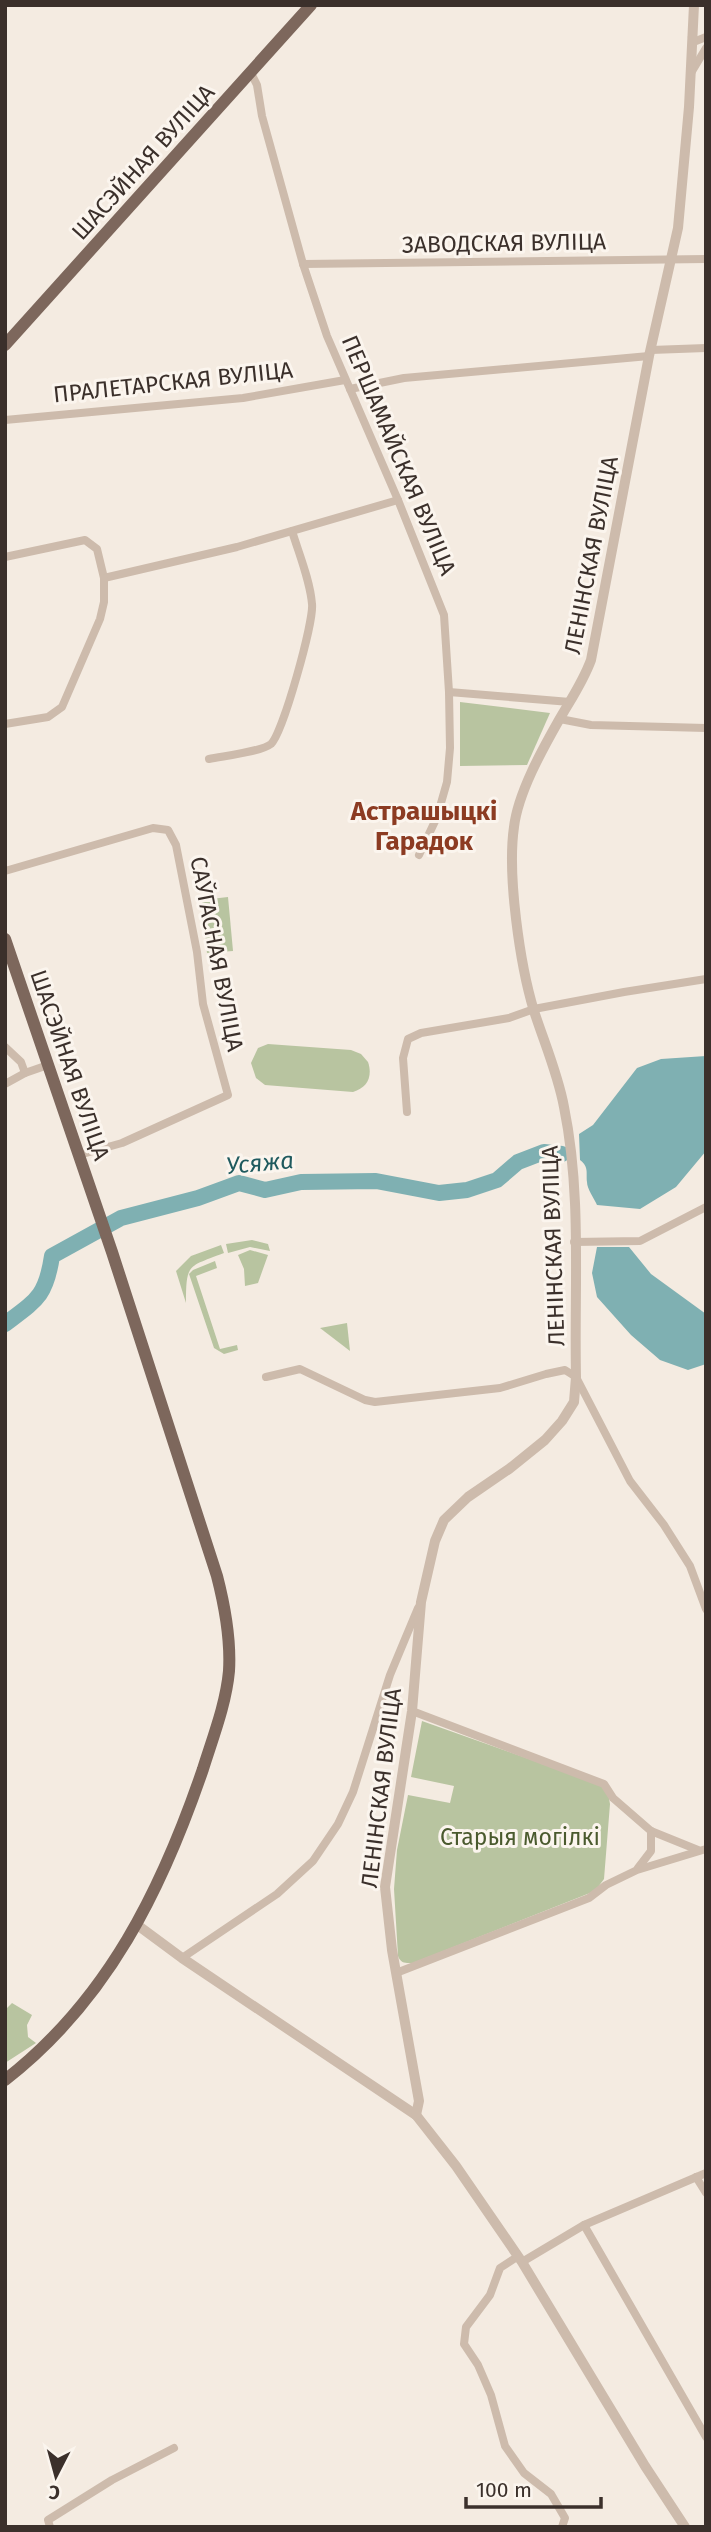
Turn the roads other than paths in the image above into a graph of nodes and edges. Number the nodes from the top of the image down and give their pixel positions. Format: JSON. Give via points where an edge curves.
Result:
{"nodes":[{"id":1,"x":311,"y":5,"type":"edge"},
{"id":2,"x":694,"y":5,"type":"edge"},
{"id":3,"x":692,"y":37,"type":"junction"},
{"id":4,"x":706,"y":37,"type":"edge"},
{"id":5,"x":706,"y":48,"type":"edge"},
{"id":6,"x":251,"y":73,"type":"junction"},
{"id":7,"x":690,"y":75,"type":"junction"},
{"id":8,"x":672,"y":259,"type":"junction"},
{"id":9,"x":706,"y":259,"type":"edge"},
{"id":10,"x":303,"y":264,"type":"junction"},
{"id":11,"x":5,"y":345,"type":"edge"},
{"id":12,"x":706,"y":348,"type":"edge"},
{"id":13,"x":650,"y":353,"type":"junction"},
{"id":14,"x":345,"y":380,"type":"junction"},
{"id":15,"x":349,"y":389,"type":"junction"},
{"id":16,"x":5,"y":420,"type":"edge"},
{"id":17,"x":398,"y":500,"type":"junction"},
{"id":18,"x":292,"y":531,"type":"junction"},
{"id":19,"x":5,"y":557,"type":"edge"},
{"id":20,"x":104,"y":578,"type":"junction"},
{"id":21,"x":449,"y":692,"type":"junction"},
{"id":22,"x":570,"y":702,"type":"junction"},
{"id":23,"x":559,"y":719,"type":"junction"},
{"id":24,"x":5,"y":724,"type":"edge"},
{"id":25,"x":706,"y":728,"type":"edge"},
{"id":26,"x":209,"y":760,"type":"dead end"},
{"id":27,"x":419,"y":855,"type":"dead end"},
{"id":28,"x":5,"y":871,"type":"edge"},
{"id":29,"x":5,"y":939,"type":"edge"},
{"id":30,"x":706,"y":979,"type":"edge"},
{"id":31,"x":534,"y":1009,"type":"junction"},
{"id":32,"x":5,"y":1047,"type":"edge"},
{"id":33,"x":48,"y":1065,"type":"junction"},
{"id":34,"x":25,"y":1073,"type":"junction"},
{"id":35,"x":5,"y":1084,"type":"edge"},
{"id":36,"x":407,"y":1112,"type":"dead end"},
{"id":37,"x":79,"y":1155,"type":"junction"},
{"id":38,"x":706,"y":1207,"type":"edge"},
{"id":39,"x":575,"y":1242,"type":"junction"},
{"id":40,"x":266,"y":1377,"type":"dead end"},
{"id":41,"x":576,"y":1377,"type":"junction"},
{"id":42,"x":421,"y":1602,"type":"junction"},
{"id":43,"x":706,"y":1609,"type":"edge"},
{"id":44,"x":412,"y":1711,"type":"junction"},
{"id":45,"x":651,"y":1831,"type":"junction"},
{"id":46,"x":702,"y":1849,"type":"edge"},
{"id":47,"x":636,"y":1870,"type":"junction"},
{"id":48,"x":136,"y":1924,"type":"junction"},
{"id":49,"x":182,"y":1958,"type":"junction"},
{"id":50,"x":396,"y":1973,"type":"junction"},
{"id":51,"x":5,"y":2080,"type":"edge"},
{"id":52,"x":416,"y":2115,"type":"junction"},
{"id":53,"x":706,"y":2173,"type":"edge"},
{"id":54,"x":696,"y":2177,"type":"junction"},
{"id":55,"x":706,"y":2193,"type":"edge"},
{"id":56,"x":584,"y":2225,"type":"junction"},
{"id":57,"x":520,"y":2260,"type":"junction"},
{"id":58,"x":706,"y":2437,"type":"edge"},
{"id":59,"x":174,"y":2448,"type":"dead end"},
{"id":60,"x":50,"y":2527,"type":"edge"},
{"id":61,"x":562,"y":2527,"type":"edge"},
{"id":62,"x":685,"y":2527,"type":"edge"}],
"edges":[{"from":1,"to":6,"type":"main road","name":"ШАСЭЙНАЯ ВУЛІЦА"},
{"from":2,"to":3,"type":"street","name":"ЛЕНІНСКАЯ ВУЛІЦА"},
{"from":3,"to":4,"type":"street","via":[[696,41]]},
{"from":3,"to":7,"type":"street","name":"ЛЕНІНСКАЯ ВУЛІЦА"},
{"from":5,"to":7,"type":"street"},
{"from":6,"to":10,"type":"street","name":"ПЕРШАМАЙСКАЯ ВУЛІЦА"},
{"from":6,"to":11,"type":"main road","name":"ШАСЭЙНАЯ ВУЛІЦА"},
{"from":7,"to":8,"type":"street","name":"ЛЕНІНСКАЯ ВУЛІЦА"},
{"from":8,"to":9,"type":"street","name":"ЗАВОДСКАЯ ВУЛІЦА"},
{"from":8,"to":10,"type":"street","name":"ЗАВОДСКАЯ ВУЛІЦА"},
{"from":8,"to":13,"type":"street","name":"ЛЕНІНСКАЯ ВУЛІЦА"},
{"from":10,"to":14,"type":"street","name":"ПЕРШАМАЙСКАЯ ВУЛІЦА"},
{"from":12,"to":13,"type":"street"},
{"from":13,"to":15,"type":"street","via":[[404,378]]},
{"from":13,"to":22,"type":"street","name":"ЛЕНІНСКАЯ ВУЛІЦА","via":[[591,660]]},
{"from":14,"to":15,"type":"street","name":"ПЕРШАМАЙСКАЯ ВУЛІЦА"},
{"from":14,"to":16,"type":"street","name":"ПРАЛЕТАРСКАЯ ВУЛІЦА","via":[[243,398]]},
{"from":15,"to":17,"type":"street","name":"ПЕРШАМАЙСКАЯ ВУЛІЦА"},
{"from":17,"to":18,"type":"street"},
{"from":17,"to":21,"type":"street","name":"ПЕРШАМАЙСКАЯ ВУЛІЦА","via":[[444,615]]},
{"from":18,"to":20,"type":"street"},
{"from":18,"to":26,"type":"street","via":[[312,610],[278,735],[269,746]]},
{"from":19,"to":20,"type":"street","via":[[85,540],[97,549]]},
{"from":20,"to":24,"type":"street","via":[[100,619],[62,707],[48,716]]},
{"from":21,"to":22,"type":"street"},
{"from":21,"to":27,"type":"street","name":"ПЕРШАМАЙСКАЯ ВУЛІЦА","via":[[447,782],[438,817]]},
{"from":22,"to":23,"type":"street","name":"ЛЕНІНСКАЯ ВУЛІЦА"},
{"from":23,"to":25,"type":"street","via":[[591,725]]},
{"from":23,"to":31,"type":"street","name":"ЛЕНІНСКАЯ ВУЛІЦА","via":[[522,799],[512,844],[525,979]]},
{"from":28,"to":37,"type":"street","name":"САЎГАСНАЯ ВУЛІЦА","via":[[153,828],[168,830],[176,845],[203,1004],[228,1095],[122,1143]]},
{"from":29,"to":33,"type":"main road","name":"ШАСЭЙНАЯ ВУЛІЦА"},
{"from":30,"to":31,"type":"street"},
{"from":31,"to":36,"type":"street","via":[[408,1039],[403,1058]]},
{"from":31,"to":39,"type":"street","name":"ЛЕНІНСКАЯ ВУЛІЦА","via":[[562,1098],[573,1158]]},
{"from":32,"to":34,"type":"street","via":[[21,1062]]},
{"from":33,"to":34,"type":"street"},
{"from":33,"to":37,"type":"main road","name":"ШАСЭЙНАЯ ВУЛІЦА"},
{"from":34,"to":35,"type":"street"},
{"from":37,"to":48,"type":"main road","name":"ШАСЭЙНАЯ ВУЛІЦА","via":[[217,1576],[229,1631],[229,1671],[216,1729],[176,1845]]},
{"from":38,"to":39,"type":"street","via":[[640,1241]]},
{"from":39,"to":41,"type":"street","name":"ЛЕНІНСКАЯ ВУЛІЦА"},
{"from":40,"to":41,"type":"street","via":[[300,1369],[375,1402],[500,1388],[565,1370]]},
{"from":41,"to":42,"type":"street","name":"ЛЕНІНСКАЯ ВУЛІЦА","via":[[574,1402],[554,1431],[444,1520]]},
{"from":41,"to":43,"type":"street","via":[[630,1481],[690,1566]]},
{"from":42,"to":44,"type":"street","name":"ЛЕНІНСКАЯ ВУЛІЦА"},
{"from":42,"to":49,"type":"street","via":[[338,1824],[313,1861],[277,1894]]},
{"from":44,"to":45,"type":"street","via":[[604,1784],[613,1798]]},
{"from":44,"to":50,"type":"street","name":"ЛЕНІНСКАЯ ВУЛІЦА","via":[[385,1887]]},
{"from":45,"to":46,"type":"street"},
{"from":45,"to":47,"type":"street","via":[[651,1851]]},
{"from":46,"to":47,"type":"street"},
{"from":47,"to":50,"type":"street","via":[[589,1898]]},
{"from":48,"to":49,"type":"street"},
{"from":48,"to":51,"type":"main road","name":"ШАСЭЙНАЯ ВУЛІЦА","via":[[96,1989]]},
{"from":49,"to":52,"type":"street"},
{"from":50,"to":52,"type":"street","name":"ЛЕНІНСКАЯ ВУЛІЦА","via":[[419,2101]]},
{"from":52,"to":57,"type":"street"},
{"from":53,"to":54,"type":"street"},
{"from":54,"to":55,"type":"street"},
{"from":54,"to":56,"type":"street"},
{"from":56,"to":57,"type":"street"},
{"from":56,"to":58,"type":"street"},
{"from":57,"to":61,"type":"street","via":[[500,2268],[490,2295],[466,2327],[464,2344],[491,2395],[505,2446],[524,2473],[551,2494],[565,2518]]},
{"from":57,"to":62,"type":"street"},
{"from":59,"to":60,"type":"street","via":[[48,2520]]}]}
